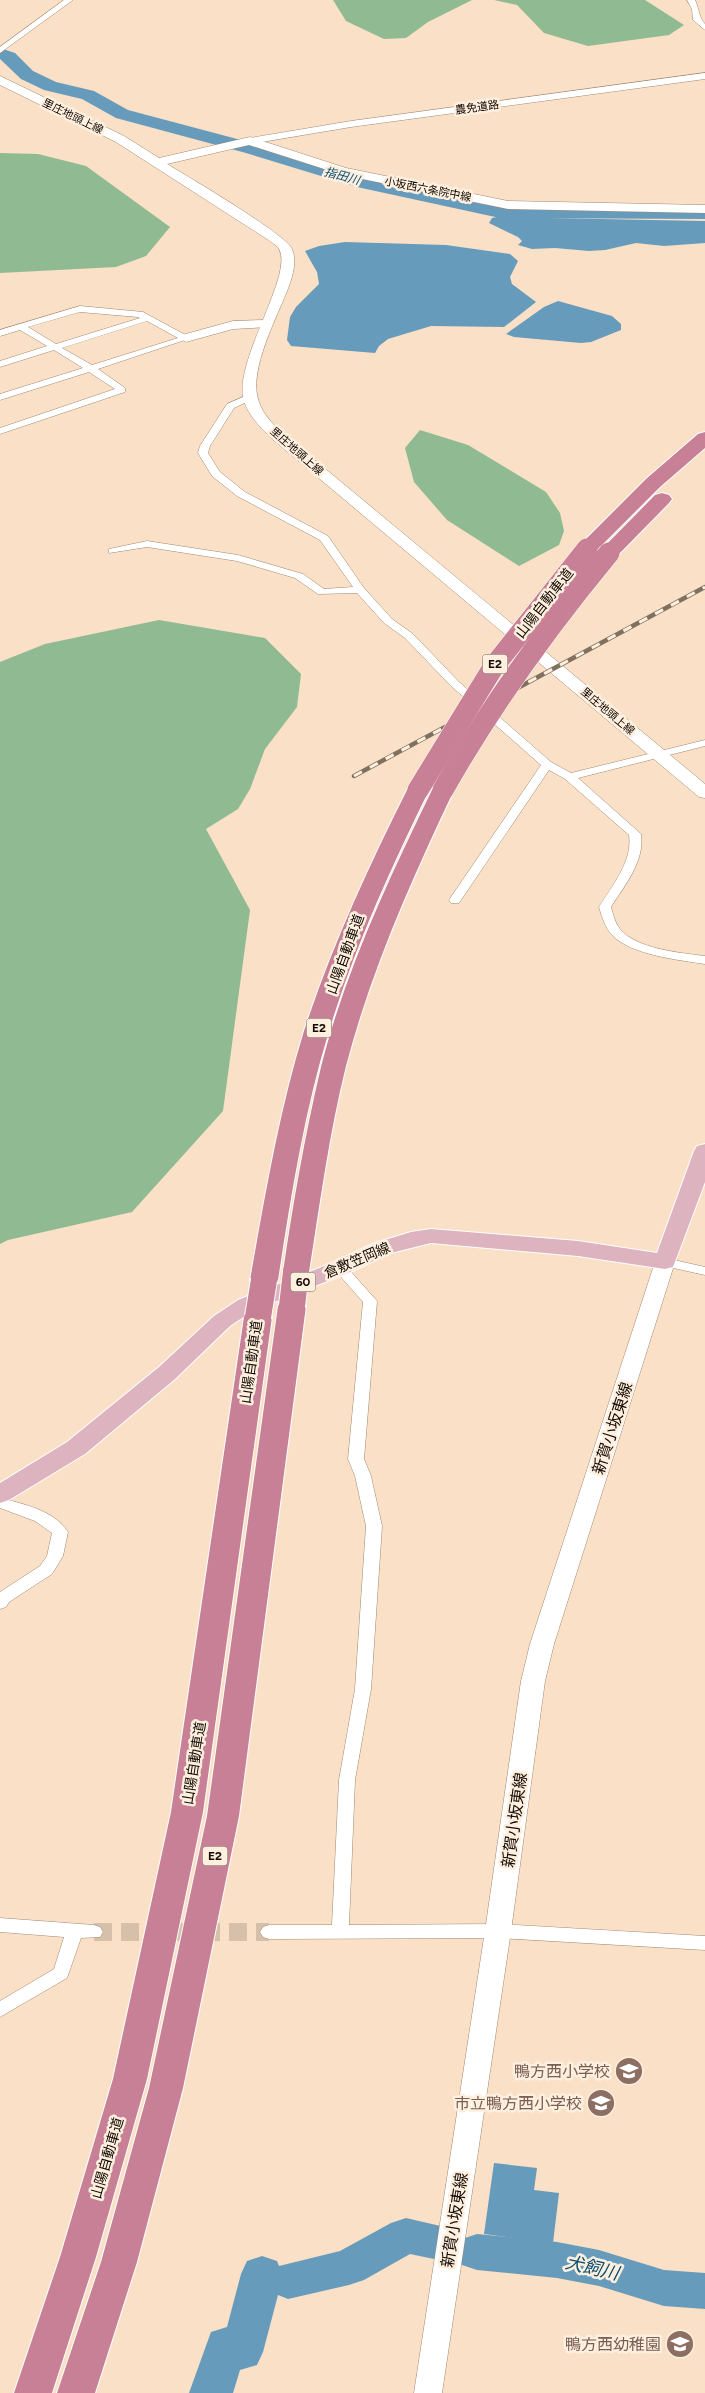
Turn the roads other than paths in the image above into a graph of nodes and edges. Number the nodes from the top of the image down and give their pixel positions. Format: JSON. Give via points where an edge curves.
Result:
{"nodes":[{"id":1,"x":69,"y":0,"type":"edge"},
{"id":2,"x":691,"y":0,"type":"edge"},
{"id":3,"x":705,"y":28,"type":"edge"},
{"id":4,"x":1,"y":51,"type":"edge"},
{"id":5,"x":705,"y":76,"type":"edge"},
{"id":6,"x":0,"y":80,"type":"edge"},
{"id":7,"x":245,"y":142,"type":"junction"},
{"id":8,"x":159,"y":162,"type":"junction"},
{"id":9,"x":705,"y":209,"type":"edge"},
{"id":10,"x":148,"y":318,"type":"junction"},
{"id":11,"x":266,"y":324,"type":"junction"},
{"id":12,"x":21,"y":327,"type":"junction"},
{"id":13,"x":0,"y":333,"type":"edge"},
{"id":14,"x":186,"y":338,"type":"junction"},
{"id":15,"x":54,"y":347,"type":"junction"},
{"id":16,"x":0,"y":364,"type":"edge"},
{"id":17,"x":90,"y":368,"type":"junction"},
{"id":18,"x":0,"y":397,"type":"edge"},
{"id":19,"x":250,"y":397,"type":"junction"},
{"id":20,"x":0,"y":431,"type":"edge"},
{"id":21,"x":705,"y":438,"type":"edge"},
{"id":22,"x":705,"y":459,"type":"edge"},
{"id":23,"x":113,"y":551,"type":"dead end"},
{"id":24,"x":360,"y":590,"type":"junction"},
{"id":25,"x":705,"y":743,"type":"edge"},
{"id":26,"x":659,"y":753,"type":"junction"},
{"id":27,"x":547,"y":764,"type":"junction"},
{"id":28,"x":569,"y":778,"type":"junction"},
{"id":29,"x":705,"y":793,"type":"edge"},
{"id":30,"x":455,"y":900,"type":"dead end"},
{"id":31,"x":705,"y":960,"type":"edge"},
{"id":32,"x":705,"y":1151,"type":"edge"},
{"id":33,"x":665,"y":1262,"type":"junction"},
{"id":34,"x":340,"y":1268,"type":"junction"},
{"id":35,"x":705,"y":1271,"type":"edge"},
{"id":36,"x":0,"y":1494,"type":"edge"},
{"id":37,"x":0,"y":1503,"type":"edge"},
{"id":38,"x":0,"y":1603,"type":"edge"},
{"id":39,"x":0,"y":1926,"type":"edge"},
{"id":40,"x":75,"y":1931,"type":"junction"},
{"id":41,"x":340,"y":1931,"type":"junction"},
{"id":42,"x":94,"y":1932,"type":"tunnel mouth"},
{"id":43,"x":269,"y":1932,"type":"tunnel mouth"},
{"id":44,"x":498,"y":1932,"type":"junction"},
{"id":45,"x":705,"y":1943,"type":"edge"},
{"id":46,"x":0,"y":2010,"type":"edge"},
{"id":47,"x":32,"y":2393,"type":"edge"},
{"id":48,"x":76,"y":2393,"type":"edge"},
{"id":49,"x":428,"y":2393,"type":"edge"}],
"edges":[{"from":1,"to":4,"type":"street"},
{"from":2,"to":3,"type":"street","via":[[697,20]]},
{"from":5,"to":7,"type":"street","name":"農免道路","via":[[351,124]]},
{"from":6,"to":8,"type":"main road","name":"里庄地頭上線","via":[[120,139]]},
{"from":7,"to":8,"type":"main road","name":"小坂西六条院中線"},
{"from":7,"to":9,"type":"main road","name":"小坂西六条院中線","via":[[343,171],[508,206]]},
{"from":8,"to":11,"type":"main road","name":"里庄地頭上線","via":[[272,236],[286,249],[287,274]]},
{"from":10,"to":12,"type":"street","via":[[129,312],[80,309]]},
{"from":10,"to":14,"type":"street"},
{"from":10,"to":15,"type":"street"},
{"from":11,"to":14,"type":"street","via":[[233,326]]},
{"from":11,"to":19,"type":"main road","name":"里庄地頭上線","via":[[249,386]]},
{"from":12,"to":13,"type":"street"},
{"from":12,"to":15,"type":"street"},
{"from":14,"to":17,"type":"street"},
{"from":15,"to":16,"type":"street"},
{"from":15,"to":17,"type":"street"},
{"from":17,"to":18,"type":"street"},
{"from":17,"to":20,"type":"street","via":[[122,390]]},
{"from":19,"to":24,"type":"street","via":[[230,406],[204,446],[203,453],[216,474],[241,494],[324,538]]},
{"from":19,"to":26,"type":"main road","name":"里庄地頭上線","via":[[261,418],[276,435]]},
{"from":21,"to":47,"type":"highway","name":"山陽自動車道","number":"E2","bridge":true,"via":[[653,483],[587,549],[494,666],[418,790],[375,875],[340,963],[306,1067],[282,1178],[258,1317],[182,1831],[130,2079],[78,2258]]},
{"from":22,"to":48,"type":"highway","name":"山陽自動車道","number":"E2","bridge":true,"via":[[609,553],[515,671],[468,744],[401,878],[370,956],[334,1066],[310,1180],[296,1272],[223,1816],[166,2088],[119,2262]]},
{"from":23,"to":24,"type":"street","via":[[147,544],[238,558],[299,576],[322,592]]},
{"from":24,"to":27,"type":"street","via":[[454,684]]},
{"from":25,"to":26,"type":"street"},
{"from":26,"to":28,"type":"street"},
{"from":26,"to":29,"type":"main road","name":"里庄地頭上線"},
{"from":27,"to":28,"type":"street"},
{"from":27,"to":30,"type":"street"},
{"from":28,"to":31,"type":"street","via":[[635,834],[638,842],[606,907],[608,920],[618,934],[636,945]]},
{"from":32,"to":33,"type":"main road"},
{"from":33,"to":34,"type":"main road","name":"倉敷笠岡線","number":"60","via":[[627,1254],[431,1236],[382,1248]]},
{"from":33,"to":35,"type":"street"},
{"from":33,"to":44,"type":"main road","name":"新賀小坂東線","via":[[532,1681]]},
{"from":34,"to":36,"type":"main road","name":"倉敷笠岡線","number":"60","via":[[246,1305],[222,1321],[167,1373],[76,1448]]},
{"from":34,"to":41,"type":"street","via":[[370,1300],[356,1459],[374,1526],[363,1689],[347,1780]]},
{"from":37,"to":38,"type":"street","via":[[45,1518],[60,1532],[55,1556],[46,1570]]},
{"from":39,"to":40,"type":"street"},
{"from":40,"to":42,"type":"street"},
{"from":40,"to":46,"type":"street","via":[[61,1973]]},
{"from":41,"to":43,"type":"street"},
{"from":41,"to":44,"type":"street"},
{"from":44,"to":45,"type":"street"},
{"from":44,"to":49,"type":"main road","name":"新賀小坂東線"}]}
